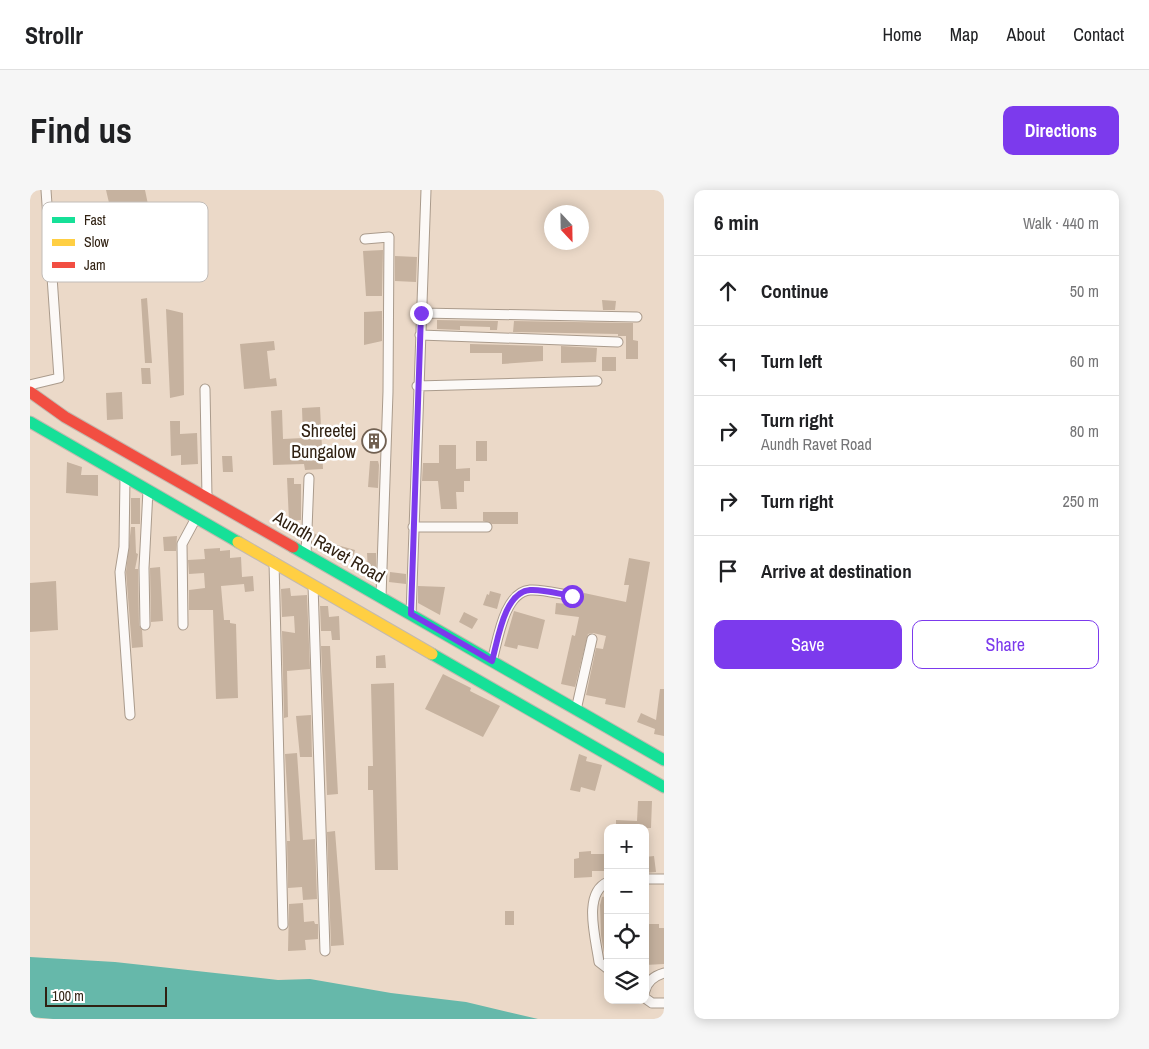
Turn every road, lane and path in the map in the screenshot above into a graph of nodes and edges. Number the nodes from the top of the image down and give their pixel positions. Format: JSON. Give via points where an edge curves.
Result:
{"nodes":[{"id":1,"x":426,"y":190,"type":"edge"},
{"id":2,"x":365,"y":239,"type":"dead end"},
{"id":3,"x":52,"y":282,"type":"edge"},
{"id":4,"x":421,"y":313,"type":"junction"},
{"id":5,"x":637,"y":317,"type":"dead end"},
{"id":6,"x":420,"y":335,"type":"junction"},
{"id":7,"x":618,"y":342,"type":"dead end"},
{"id":8,"x":597,"y":381,"type":"dead end"},
{"id":9,"x":30,"y":385,"type":"edge"},
{"id":10,"x":417,"y":386,"type":"junction"},
{"id":11,"x":205,"y":389,"type":"dead end"},
{"id":12,"x":30,"y":392,"type":"edge"},
{"id":13,"x":30,"y":423,"type":"edge"},
{"id":14,"x":125,"y":477,"type":"junction"},
{"id":15,"x":309,"y":478,"type":"dead end"},
{"id":16,"x":148,"y":490,"type":"junction"},
{"id":17,"x":208,"y":497,"type":"junction"},
{"id":18,"x":196,"y":518,"type":"junction"},
{"id":19,"x":413,"y":527,"type":"junction"},
{"id":20,"x":487,"y":527,"type":"dead end"},
{"id":21,"x":306,"y":555,"type":"junction"},
{"id":22,"x":274,"y":562,"type":"junction"},
{"id":23,"x":313,"y":585,"type":"junction"},
{"id":24,"x":572,"y":596,"type":"dead end"},
{"id":25,"x":381,"y":598,"type":"junction"},
{"id":26,"x":411,"y":614,"type":"junction"},
{"id":27,"x":183,"y":624,"type":"dead end"},
{"id":28,"x":145,"y":625,"type":"dead end"},
{"id":29,"x":592,"y":639,"type":"dead end"},
{"id":30,"x":492,"y":661,"type":"junction"},
{"id":31,"x":576,"y":710,"type":"junction"},
{"id":32,"x":130,"y":715,"type":"dead end"},
{"id":33,"x":664,"y":760,"type":"edge"},
{"id":34,"x":664,"y":786,"type":"edge"},
{"id":35,"x":649,"y":879,"type":"edge"},
{"id":36,"x":664,"y":880,"type":"edge"},
{"id":37,"x":604,"y":884,"type":"edge"},
{"id":38,"x":283,"y":925,"type":"dead end"},
{"id":39,"x":325,"y":951,"type":"dead end"},
{"id":40,"x":604,"y":966,"type":"edge"},
{"id":41,"x":664,"y":973,"type":"edge"},
{"id":42,"x":649,"y":982,"type":"edge"},
{"id":43,"x":649,"y":1001,"type":"edge"},
{"id":44,"x":664,"y":1003,"type":"edge"}],
"edges":[{"from":1,"to":4,"type":"street"},
{"from":2,"to":25,"type":"street","via":[[389,237]]},
{"from":3,"to":9,"type":"street","via":[[59,378]]},
{"from":4,"to":5,"type":"street"},
{"from":4,"to":6,"type":"street"},
{"from":6,"to":7,"type":"street"},
{"from":6,"to":10,"type":"street"},
{"from":8,"to":10,"type":"street"},
{"from":10,"to":19,"type":"street"},
{"from":11,"to":17,"type":"street"},
{"from":12,"to":17,"type":"main road","name":"Aundh Ravet Road","via":[[65,417]]},
{"from":13,"to":14,"type":"main road"},
{"from":14,"to":16,"type":"main road"},
{"from":14,"to":32,"type":"street","via":[[124,547],[120,572]]},
{"from":15,"to":21,"type":"street"},
{"from":16,"to":18,"type":"main road"},
{"from":16,"to":28,"type":"street"},
{"from":17,"to":21,"type":"main road","name":"Aundh Ravet Road"},
{"from":18,"to":22,"type":"main road"},
{"from":18,"to":27,"type":"street","via":[[182,544]]},
{"from":19,"to":20,"type":"street"},
{"from":19,"to":26,"type":"street"},
{"from":21,"to":25,"type":"main road","name":"Aundh Ravet Road"},
{"from":22,"to":23,"type":"main road"},
{"from":22,"to":38,"type":"street"},
{"from":23,"to":34,"type":"main road"},
{"from":23,"to":39,"type":"street"},
{"from":24,"to":30,"type":"street","via":[[530,590],[517,594],[509,604]]},
{"from":25,"to":26,"type":"main road","name":"Aundh Ravet Road"},
{"from":26,"to":30,"type":"main road","name":"Aundh Ravet Road"},
{"from":29,"to":31,"type":"street"},
{"from":30,"to":31,"type":"main road","name":"Aundh Ravet Road"},
{"from":31,"to":33,"type":"main road","name":"Aundh Ravet Road"},
{"from":35,"to":36,"type":"street"},
{"from":37,"to":40,"type":"street","via":[[596,891],[592,910],[599,962]]},
{"from":41,"to":42,"type":"street"},
{"from":43,"to":44,"type":"street"}]}
